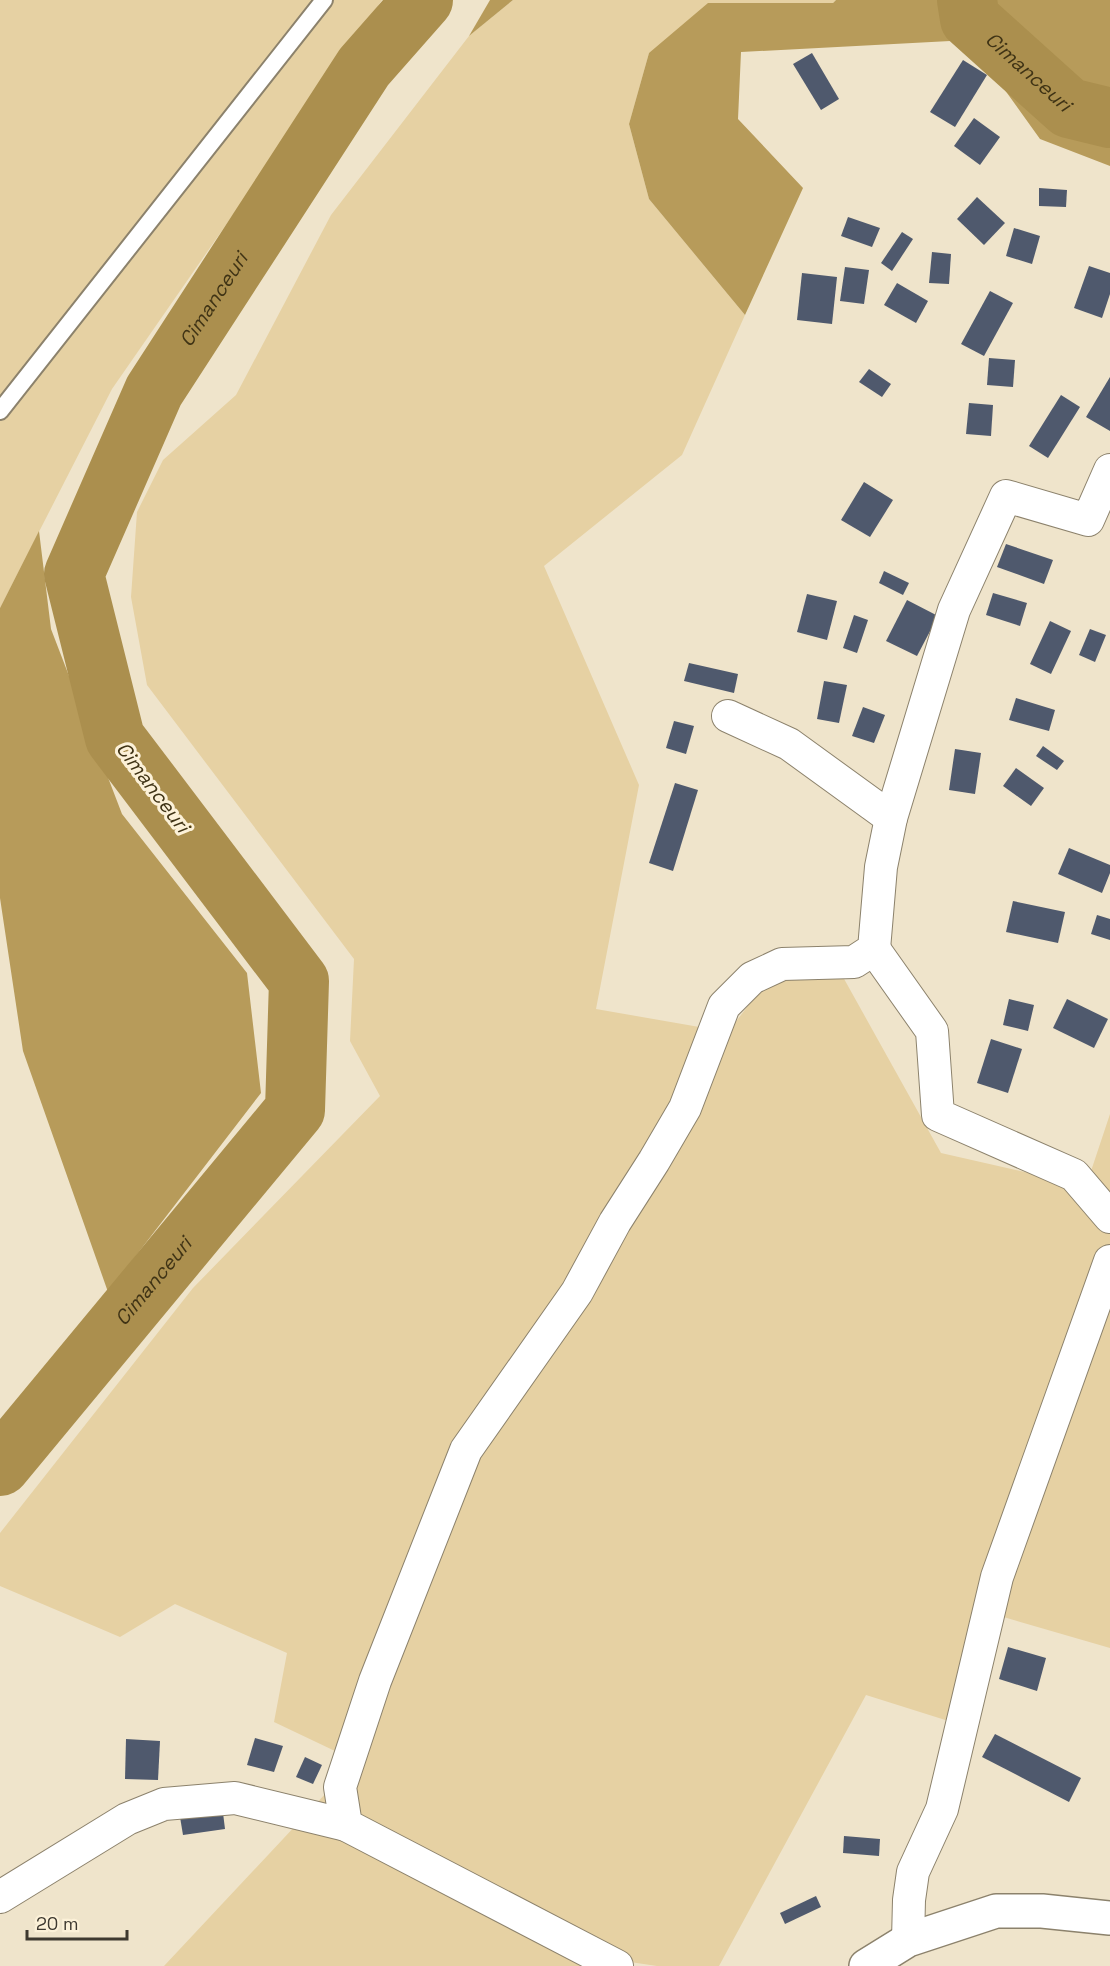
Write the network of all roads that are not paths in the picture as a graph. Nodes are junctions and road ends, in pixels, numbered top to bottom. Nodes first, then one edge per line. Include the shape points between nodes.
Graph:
1 (324, 0) edge
2 (0, 411) edge
3 (1110, 470) edge
4 (728, 716) dead end
5 (891, 818) junction
6 (874, 949) junction
7 (1110, 1217) edge
8 (1110, 1260) edge
9 (346, 1825) junction
10 (0, 1897) edge
11 (1110, 1918) edge
12 (908, 1940) junction
13 (617, 1966) edge
14 (866, 1966) edge

1 - 2 lane
3 - 5 street via 1089,520 1006,496 954,610
4 - 5 street via 789,744
5 - 6 street via 881,867
6 - 7 street via 932,1031 938,1114 1074,1175
6 - 9 street via 854,962 782,964 752,978 724,1006 685,1108 577,1292 466,1450 375,1681 340,1787
8 - 12 street via 997,1577 942,1809 913,1872
9 - 10 street via 235,1798 164,1804 127,1819
9 - 13 street
11 - 12 main road via 996,1911
12 - 14 main road

